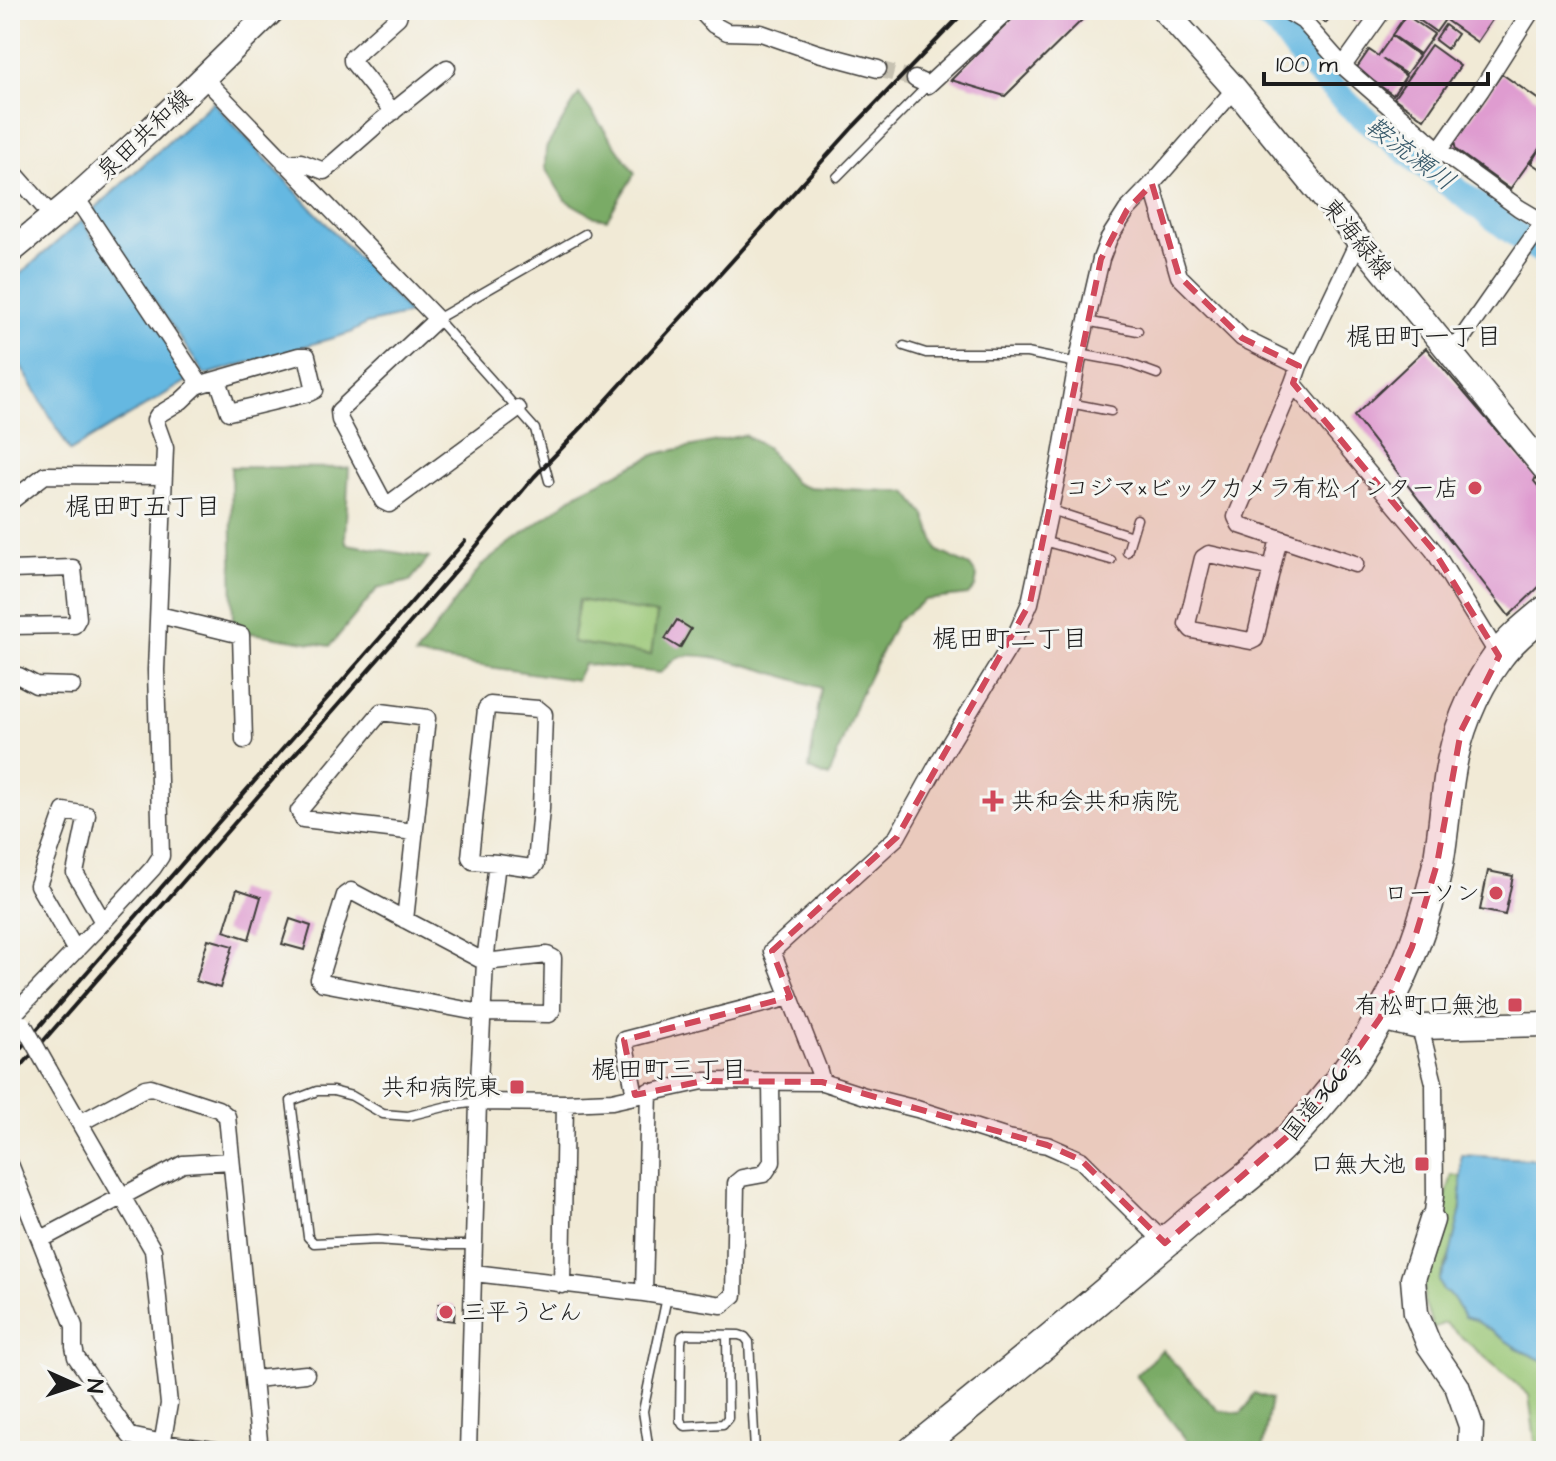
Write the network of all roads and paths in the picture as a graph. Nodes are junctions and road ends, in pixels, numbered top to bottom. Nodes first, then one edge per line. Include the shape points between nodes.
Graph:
1 (273, 10) edge
2 (400, 10) edge
3 (700, 10) edge
4 (1009, 10) edge
5 (1164, 10) edge
6 (1285, 10) edge
7 (1383, 10) edge
8 (1532, 10) edge
9 (1343, 66) junction
10 (447, 68) dead end
11 (878, 69) tunnel mouth
12 (204, 78) junction
13 (921, 82) joint
14 (1235, 89) junction
15 (393, 112) junction
16 (1439, 150) junction
17 (285, 163) junction
18 (10, 168) edge
19 (837, 177) dead end
20 (1152, 184) junction
21 (74, 199) junction
22 (52, 216) junction
23 (1539, 229) edge
24 (585, 234) dead end
25 (1359, 240) junction
26 (10, 252) edge
27 (437, 319) junction
28 (1086, 321) junction
29 (1138, 331) dead end
30 (904, 346) dead end
31 (1451, 354) junction
32 (1078, 358) junction
33 (1299, 366) junction
34 (1157, 374) dead end
35 (218, 380) junction
36 (1293, 383) junction
37 (198, 385) junction
38 (1070, 403) junction
39 (518, 409) junction
40 (1111, 411) dead end
41 (1546, 470) edge
42 (164, 476) junction
43 (549, 481) dead end
44 (10, 502) edge
45 (1050, 509) junction
46 (1137, 519) dead end
47 (1132, 536) junction
48 (1279, 538) junction
49 (1043, 541) junction
50 (1127, 552) dead end
51 (1111, 560) dead end
52 (1355, 564) dead end
53 (1272, 568) junction
54 (10, 570) edge
55 (1546, 611) edge
56 (159, 615) junction
57 (10, 626) edge
58 (1499, 656) junction
59 (10, 676) edge
60 (72, 686) dead end
61 (244, 740) dead end
62 (415, 832) junction
63 (497, 863) junction
64 (405, 920) junction
65 (103, 922) junction
66 (76, 951) junction
67 (485, 962) junction
68 (790, 997) junction
69 (17, 1011) edge
70 (482, 1013) junction
71 (1380, 1018) junction
72 (1546, 1024) edge
73 (1420, 1027) junction
74 (822, 1082) junction
75 (771, 1083) junction
76 (642, 1093) junction
77 (478, 1102) junction
78 (565, 1103) junction
79 (80, 1123) junction
80 (231, 1161) junction
81 (10, 1164) edge
82 (122, 1196) junction
83 (1432, 1220) joint
84 (40, 1240) junction
85 (1165, 1243) junction
86 (474, 1245) junction
87 (474, 1273) junction
88 (562, 1285) junction
89 (644, 1293) junction
90 (667, 1297) junction
91 (727, 1335) junction
92 (306, 1374) dead end
93 (254, 1379) junction
94 (162, 1447) edge
95 (221, 1451) edge
96 (260, 1451) edge
97 (468, 1451) edge
98 (649, 1451) edge
99 (755, 1451) edge
100 (913, 1451) edge
101 (1470, 1451) edge

1 - 12 main road, 泉田共和線
2 - 15 street via 352,58
3 - 11 street via 727,32 761,33
4 - 13 street
5 - 14 main road, 東海緑線
6 - 9 street via 1303,21
7 - 9 street
8 - 16 street
9 - 16 street
10 - 15 street
12 - 17 street
12 - 21 main road, 泉田共和線
13 - 19 lane
14 - 20 street
14 - 25 main road, 東海緑線
15 - 17 street via 324,171 301,162
16 - 23 street via 1519,208
17 - 27 street
18 - 22 street
20 - 28 street via 1109,238
20 - 33 street via 1179,276 1242,338
21 - 22 main road, 泉田共和線
21 - 37 street
22 - 26 main road, 泉田共和線
23 - 31 street
24 - 27 lane
25 - 31 main road, 東海緑線
25 - 33 street
27 - 39 lane
27 - 39 street via 339,411 383,501 389,504
28 - 29 lane
28 - 32 street
30 - 32 lane via 926,353
31 - 41 main road, 東海緑線
32 - 34 lane via 1124,362
32 - 38 street
33 - 36 street
35 - 35 street via 307,356 315,390 229,412
35 - 37 street
36 - 48 street via 1236,517 1240,525
36 - 58 street via 1434,551
37 - 42 street via 155,420 165,448
38 - 40 lane
38 - 45 street
39 - 43 lane via 535,429
42 - 44 street via 45,475
42 - 56 street
45 - 47 lane
45 - 49 street
46 - 47 lane
47 - 50 lane
48 - 52 street
48 - 53 street
49 - 51 lane
49 - 68 street via 1030,603 1014,639 897,837 772,951
53 - 53 street via 1255,639 1192,630 1187,624 1203,558 1209,554
54 - 57 street via 73,568 78,618 74,625
55 - 58 highway, 国道366号
56 - 61 street via 241,635
56 - 65 street via 161,856
58 - 71 highway, 国道366号 via 1476,692 1461,731 1437,864 1412,947
59 - 60 street via 36,685
62 - 62 street via 427,718 381,712 299,811 303,819
62 - 64 street
63 - 63 street via 470,857 486,709 538,709 544,714 536,864 532,868
63 - 67 street
64 - 67 street
64 - 70 street via 351,891 345,895 319,979
65 - 66 street
65 - 66 street via 75,873 87,815 64,811 38,885
66 - 69 street
67 - 70 street
67 - 70 street via 553,958 552,1010
68 - 74 street
68 - 76 street via 624,1040
69 - 79 street, bridge
70 - 77 street
71 - 73 main road
71 - 85 highway, 国道366号 via 1311,1116 1258,1168
72 - 73 main road
73 - 83 street via 1434,1083
74 - 75 street
74 - 85 street via 1047,1145 1081,1160
75 - 76 street via 703,1081
75 - 90 street via 772,1162 764,1174 736,1183 734,1295 722,1305
76 - 78 street via 612,1101
76 - 89 street
77 - 78 street
77 - 86 street
77 - 86 lane via 408,1116 383,1114 333,1091 291,1101 308,1237 314,1243
78 - 88 street
79 - 80 street via 151,1087 227,1116
79 - 82 street
80 - 82 street via 183,1164
80 - 93 street
81 - 84 street
82 - 84 street
82 - 94 street via 153,1250 169,1404
83 - 101 main road via 1413,1279 1416,1313 1429,1345 1457,1386 1471,1426
84 - 94 street via 74,1326 76,1357 130,1436
85 - 100 highway, 国道366号
86 - 87 street
87 - 88 street
87 - 97 street
88 - 89 street
89 - 90 street
90 - 98 lane via 643,1411
91 - 91 lane via 682,1336 683,1425 723,1424 728,1418
91 - 99 lane via 749,1342
92 - 93 street
93 - 96 street
94 - 95 street

